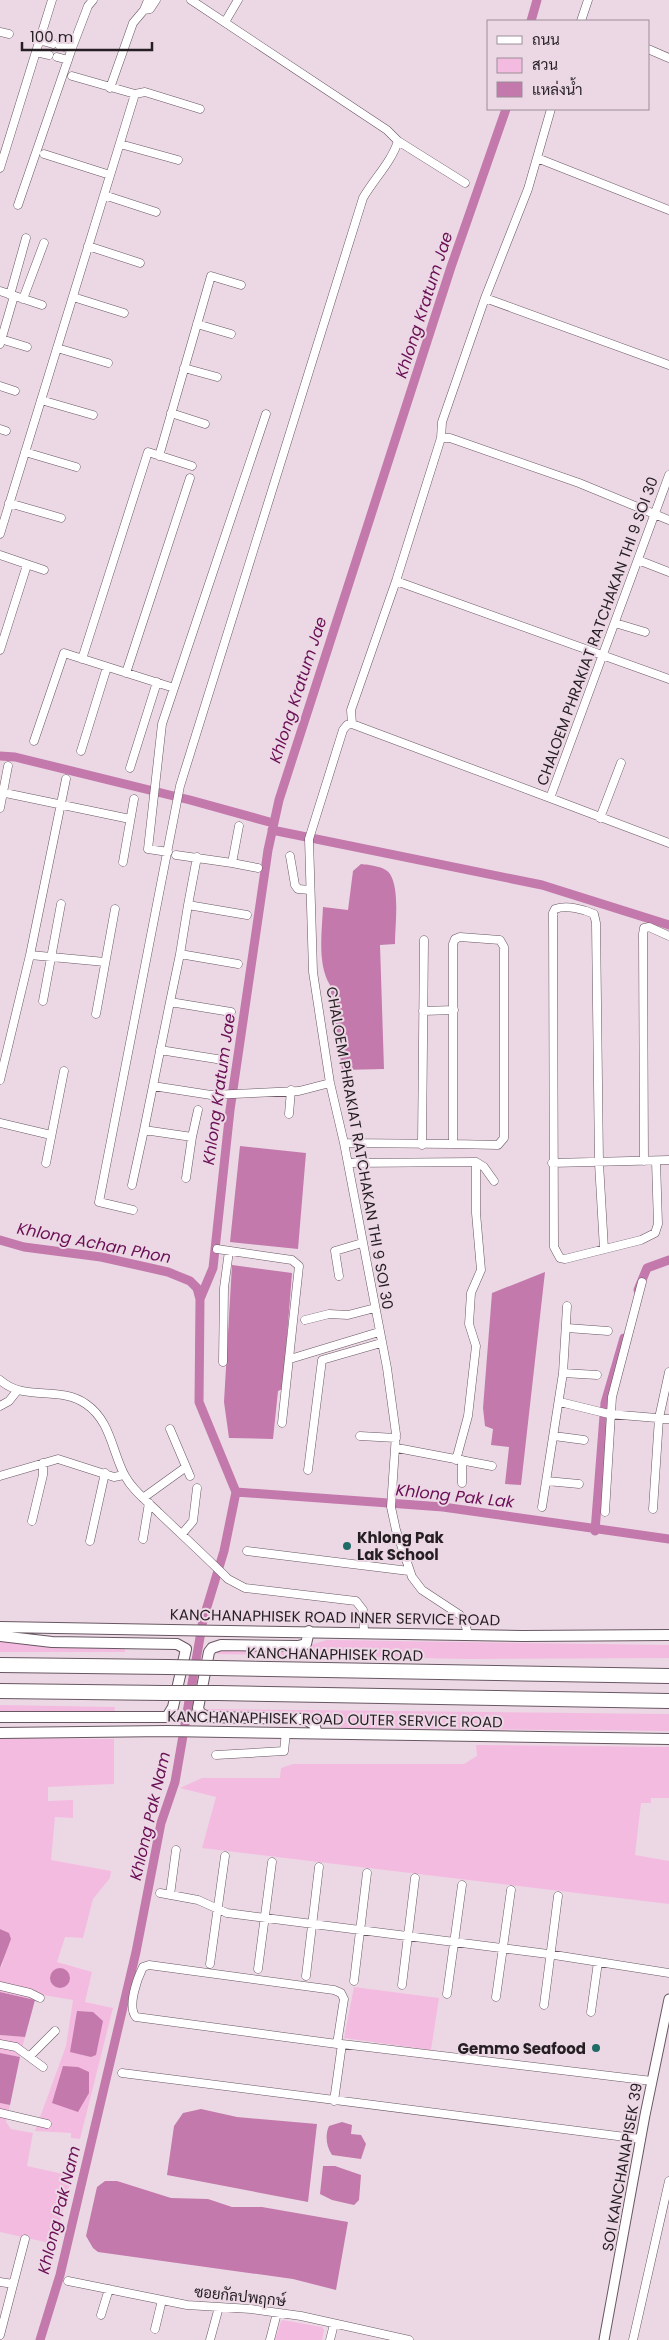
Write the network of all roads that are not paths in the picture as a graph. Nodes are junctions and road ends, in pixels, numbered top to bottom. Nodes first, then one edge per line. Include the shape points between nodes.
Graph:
1 (52, 0) edge
2 (93, 0) edge
3 (148, 0) edge
4 (156, 0) edge
5 (190, 0) edge
6 (238, 0) edge
7 (588, 0) edge
8 (144, 10) junction
9 (581, 20) edge
10 (225, 22) junction
11 (0, 32) edge
12 (8, 34) dead end
13 (40, 40) junction
14 (72, 49) junction
15 (649, 49) edge
16 (36, 52) junction
17 (48, 55) dead end
18 (57, 57) dead end
19 (669, 58) edge
20 (68, 60) junction
21 (72, 76) dead end
22 (110, 88) junction
23 (135, 94) junction
24 (200, 109) dead end
25 (551, 110) edge
26 (398, 141) junction
27 (120, 144) junction
28 (44, 154) dead end
29 (537, 158) junction
30 (178, 160) dead end
31 (0, 168) edge
32 (110, 175) junction
33 (465, 183) dead end
34 (104, 195) junction
35 (18, 205) dead end
36 (669, 210) edge
37 (156, 212) dead end
38 (26, 238) dead end
39 (44, 243) dead end
40 (88, 246) junction
41 (140, 263) dead end
42 (241, 285) dead end
43 (0, 291) edge
44 (12, 295) junction
45 (73, 297) junction
46 (485, 298) junction
47 (23, 299) junction
48 (42, 305) dead end
49 (124, 313) dead end
50 (197, 324) junction
51 (231, 334) dead end
52 (1, 342) edge
53 (27, 347) dead end
54 (57, 348) junction
55 (108, 363) dead end
56 (669, 365) edge
57 (184, 368) junction
58 (217, 377) dead end
59 (0, 386) edge
60 (15, 391) dead end
61 (41, 400) junction
62 (171, 413) junction
63 (93, 414) dead end
64 (266, 414) dead end
65 (205, 424) dead end
66 (441, 438) junction
67 (25, 452) junction
68 (159, 456) junction
69 (192, 466) dead end
70 (76, 467) dead end
71 (669, 475) edge
72 (190, 478) dead end
73 (9, 502) junction
74 (653, 515) junction
75 (61, 518) dead end
76 (669, 520) edge
77 (0, 534) edge
78 (0, 555) edge
79 (638, 560) junction
80 (27, 565) junction
81 (44, 570) dead end
82 (669, 572) edge
83 (396, 581) junction
84 (616, 622) junction
85 (645, 632) dead end
86 (0, 650) edge
87 (604, 655) junction
88 (82, 659) junction
89 (107, 667) junction
90 (126, 673) junction
91 (669, 679) edge
92 (157, 682) junction
93 (174, 688) junction
94 (352, 724) junction
95 (34, 742) dead end
96 (81, 751) dead end
97 (621, 764) dead end
98 (8, 766) dead end
99 (130, 768) dead end
100 (66, 778) dead end
101 (2, 792) edge
102 (550, 798) junction
103 (134, 799) dead end
104 (60, 805) junction
105 (0, 808) edge
106 (600, 818) junction
107 (130, 820) junction
108 (239, 826) dead end
109 (669, 843) edge
110 (168, 852) junction
111 (176, 855) dead end
112 (290, 856) dead end
113 (197, 857) junction
114 (122, 862) dead end
115 (232, 863) junction
116 (258, 868) dead end
117 (310, 890) junction
118 (62, 904) dead end
119 (188, 905) junction
120 (115, 909) dead end
121 (247, 914) dead end
122 (669, 936) edge
123 (424, 940) dead end
124 (180, 954) junction
125 (30, 955) junction
126 (52, 957) junction
127 (105, 962) junction
128 (238, 964) dead end
129 (43, 1001) dead end
130 (170, 1002) junction
131 (454, 1010) junction
132 (423, 1011) junction
133 (231, 1012) dead end
134 (96, 1014) dead end
135 (160, 1050) junction
136 (223, 1060) dead end
137 (64, 1071) dead end
138 (0, 1080) edge
139 (330, 1082) junction
140 (153, 1086) junction
141 (291, 1090) junction
142 (198, 1110) dead end
143 (290, 1114) dead end
144 (0, 1123) edge
145 (144, 1130) junction
146 (51, 1135) junction
147 (192, 1137) junction
148 (344, 1143) junction
149 (453, 1144) junction
150 (422, 1146) junction
151 (669, 1160) edge
152 (644, 1161) junction
153 (656, 1161) junction
154 (476, 1162) junction
155 (46, 1163) dead end
156 (348, 1163) junction
157 (552, 1163) junction
158 (600, 1163) junction
159 (186, 1178) dead end
160 (494, 1180) dead end
161 (132, 1185) dead end
162 (133, 1210) dead end
163 (362, 1243) junction
164 (217, 1249) dead end
165 (604, 1249) junction
166 (229, 1251) junction
167 (339, 1276) dead end
168 (642, 1282) dead end
169 (567, 1306) dead end
170 (375, 1308) junction
171 (305, 1320) dead end
172 (566, 1328) junction
173 (379, 1332) junction
174 (608, 1332) dead end
175 (381, 1343) junction
176 (290, 1359) junction
177 (223, 1362) dead end
178 (669, 1372) edge
179 (563, 1373) junction
180 (597, 1375) dead end
181 (0, 1380) edge
182 (17, 1391) junction
183 (560, 1402) junction
184 (0, 1406) edge
185 (608, 1413) junction
186 (659, 1418) junction
187 (669, 1419) edge
188 (282, 1422) dead end
189 (170, 1429) dead end
190 (360, 1436) dead end
191 (554, 1436) junction
192 (396, 1438) junction
193 (584, 1440) dead end
194 (397, 1448) junction
195 (459, 1460) junction
196 (44, 1463) junction
197 (492, 1466) dead end
198 (186, 1467) junction
199 (308, 1470) dead end
200 (105, 1473) junction
201 (124, 1475) junction
202 (0, 1476) edge
203 (190, 1476) dead end
204 (547, 1481) junction
205 (462, 1483) dead end
206 (579, 1484) dead end
207 (197, 1488) dead end
208 (146, 1500) junction
209 (542, 1507) dead end
210 (653, 1509) dead end
211 (605, 1512) dead end
212 (32, 1521) dead end
213 (182, 1534) junction
214 (143, 1539) dead end
215 (90, 1541) dead end
216 (247, 1551) dead end
217 (409, 1571) junction
218 (0, 1627) edge
219 (309, 1631) junction
220 (364, 1631) junction
221 (468, 1634) junction
222 (669, 1635) edge
223 (0, 1636) edge
224 (0, 1665) edge
225 (669, 1676) edge
226 (0, 1692) edge
227 (669, 1701) edge
228 (0, 1716) edge
229 (286, 1732) junction
230 (0, 1733) edge
231 (316, 1733) junction
232 (669, 1739) edge
233 (216, 1755) dead end
234 (176, 1850) dead end
235 (225, 1856) dead end
236 (272, 1862) dead end
237 (319, 1867) dead end
238 (367, 1873) dead end
239 (415, 1878) dead end
240 (462, 1885) dead end
241 (511, 1890) dead end
242 (160, 1893) dead end
243 (170, 1894) junction
244 (558, 1896) dead end
245 (218, 1909) junction
246 (265, 1918) junction
247 (312, 1924) junction
248 (360, 1930) junction
249 (408, 1936) junction
250 (454, 1942) junction
251 (503, 1948) junction
252 (551, 1954) junction
253 (598, 1962) junction
254 (210, 1964) dead end
255 (258, 1969) dead end
256 (669, 1973) edge
257 (306, 1976) dead end
258 (354, 1981) dead end
259 (402, 1985) dead end
260 (0, 1986) edge
261 (447, 1994) dead end
262 (40, 1998) dead end
263 (496, 1998) dead end
264 (669, 1999) edge
265 (544, 2005) dead end
266 (591, 2012) dead end
267 (55, 2030) dead end
268 (0, 2044) edge
269 (340, 2044) junction
270 (30, 2056) junction
271 (43, 2067) dead end
272 (122, 2073) dead end
273 (652, 2081) junction
274 (334, 2101) junction
275 (0, 2113) edge
276 (47, 2124) dead end
277 (641, 2138) junction
278 (669, 2180) edge
279 (25, 2239) dead end
280 (0, 2282) edge
281 (68, 2282) dead end
282 (13, 2284) junction
283 (109, 2289) junction
284 (162, 2300) junction
285 (220, 2307) junction
286 (277, 2313) junction
287 (101, 2315) dead end
288 (334, 2324) junction
289 (155, 2328) dead end
290 (0, 2334) edge
291 (386, 2338) edge
292 (210, 2340) edge
293 (270, 2340) edge
294 (330, 2340) edge
295 (409, 2340) edge
296 (604, 2340) edge
297 (633, 2340) edge

1 - 13 street
2 - 14 street
3 - 8 street
4 - 8 street via 150,9
5 - 10 street
6 - 10 street
7 - 9 street
8 - 22 street via 133,23
10 - 26 street via 387,130
11 - 12 street
13 - 14 street
13 - 16 street
14 - 20 street
15 - 19 street
16 - 17 street
16 - 31 street
18 - 20 street
20 - 35 street
21 - 22 street
22 - 23 street
23 - 24 street via 145,92
23 - 27 street
25 - 29 street
26 - 33 street
26 - 110 street via 364,198 180,786
27 - 30 street
27 - 32 street
28 - 32 street
29 - 36 street
29 - 46 street via 523,203
32 - 34 street
34 - 37 street
34 - 40 street
38 - 44 street
39 - 47 street
40 - 41 street
40 - 45 street
42 - 50 street via 211,276
43 - 44 street
44 - 47 street
44 - 52 street
45 - 49 street
45 - 54 street
46 - 56 street
46 - 66 street via 442,422
47 - 48 street
50 - 51 street
50 - 57 street
52 - 53 street
54 - 55 street
54 - 61 street
57 - 58 street
57 - 62 street
59 - 60 street
61 - 63 street
61 - 67 street
62 - 65 street
62 - 68 street
64 - 93 street
66 - 74 street via 508,457
66 - 83 street
67 - 70 street
67 - 73 street
68 - 69 street
68 - 88 street via 148,452
71 - 74 street, CHALOEM PHRAKIAT RATCHAKAN THI 9 SOI 30
72 - 90 street
73 - 75 street
73 - 77 street
74 - 76 street
74 - 79 street, CHALOEM PHRAKIAT RATCHAKAN THI 9 SOI 30
78 - 80 street
79 - 82 street
79 - 84 street, CHALOEM PHRAKIAT RATCHAKAN THI 9 SOI 30
80 - 81 street
80 - 86 street
83 - 87 street
83 - 94 street via 352,705
84 - 85 street
84 - 87 street, CHALOEM PHRAKIAT RATCHAKAN THI 9 SOI 30
87 - 91 street
87 - 102 street, CHALOEM PHRAKIAT RATCHAKAN THI 9 SOI 30
88 - 89 street
88 - 95 street via 64,653
89 - 90 street
89 - 96 street
90 - 92 street
92 - 93 street
92 - 99 street
93 - 110 street via 162,724 148,849
94 - 102 street, CHALOEM PHRAKIAT RATCHAKAN THI 9 SOI 30
94 - 117 street, CHALOEM PHRAKIAT RATCHAKAN THI 9 SOI 30 via 343,730 312,831
97 - 106 street
98 - 101 street
100 - 104 street
101 - 104 street
101 - 105 street
102 - 106 street
103 - 107 street
104 - 107 street
104 - 125 street
106 - 109 street
107 - 114 street
108 - 115 street
110 - 162 street via 99,1202
111 - 113 street
112 - 117 street via 295,884 298,889
113 - 115 street
113 - 119 street
115 - 116 street
117 - 139 street, CHALOEM PHRAKIAT RATCHAKAN THI 9 SOI 30 via 312,964
118 - 126 street
119 - 121 street
119 - 124 street
120 - 127 street
122 - 152 street via 650,927 644,928
123 - 132 street
124 - 128 street
124 - 130 street
125 - 126 street
125 - 138 street
126 - 127 street
126 - 129 street
127 - 134 street
130 - 133 street
130 - 135 street
131 - 132 street
131 - 149 street
131 - 149 street via 455,939 500,940 504,947 504,1138 498,1145
132 - 150 street
135 - 136 street
135 - 140 street
137 - 146 street
139 - 141 street via 299,1091
139 - 148 street, CHALOEM PHRAKIAT RATCHAKAN THI 9 SOI 30
140 - 141 street via 213,1095
140 - 145 street
141 - 143 street
142 - 147 street
144 - 146 street
145 - 147 street
145 - 161 street
146 - 155 street
147 - 159 street
148 - 150 street
148 - 156 street, CHALOEM PHRAKIAT RATCHAKAN THI 9 SOI 30
149 - 150 street
151 - 153 street
152 - 153 street
152 - 158 street
153 - 165 street via 658,1224 655,1233
154 - 156 street
154 - 160 street
154 - 195 street via 481,1270 471,1293 470,1324 476,1346
156 - 163 street, CHALOEM PHRAKIAT RATCHAKAN THI 9 SOI 30
157 - 158 street
157 - 158 street via 553,913 562,906 594,914 596,923
157 - 165 street via 556,1253 565,1259
158 - 165 street
163 - 167 street via 335,1251
163 - 170 street, CHALOEM PHRAKIAT RATCHAKAN THI 9 SOI 30
164 - 166 street
166 - 176 street via 292,1260 299,1266
166 - 177 street via 224,1288
168 - 185 street
169 - 172 street
170 - 171 street
170 - 173 street, CHALOEM PHRAKIAT RATCHAKAN THI 9 SOI 30
172 - 174 street
172 - 179 street
173 - 175 street, CHALOEM PHRAKIAT RATCHAKAN THI 9 SOI 30
173 - 176 street
175 - 192 street, CHALOEM PHRAKIAT RATCHAKAN THI 9 SOI 30
175 - 199 street via 322,1360
176 - 188 street
178 - 186 street
179 - 180 street
179 - 183 street
181 - 182 street
182 - 184 street
182 - 201 street via 55,1393 87,1404 108,1431
183 - 185 street
183 - 191 street
185 - 186 street
185 - 211 street
186 - 187 street
186 - 210 street
189 - 198 street
190 - 192 street
191 - 193 street
191 - 204 street
192 - 194 street, CHALOEM PHRAKIAT RATCHAKAN THI 9 SOI 30
194 - 195 street
194 - 217 street, CHALOEM PHRAKIAT RATCHAKAN THI 9 SOI 30 via 391,1508
195 - 197 street
195 - 205 street
196 - 200 street via 58,1459
196 - 202 street
196 - 212 street
198 - 203 street
198 - 208 street
200 - 201 street via 114,1477
200 - 215 street
201 - 208 street
204 - 206 street
204 - 209 street
207 - 213 street via 193,1521
208 - 213 street
208 - 214 street
213 - 220 street via 228,1579 245,1588 356,1601 363,1610
216 - 217 street
217 - 221 street, CHALOEM PHRAKIAT RATCHAKAN THI 9 SOI 30 via 422,1590 464,1620
218 - 219 main road, KANCHANAPHISEK ROAD INNER SERVICE ROAD
219 - 220 main road, KANCHANAPHISEK ROAD INNER SERVICE ROAD
219 - 231 main road via 306,1644 298,1646 222,1645 212,1648 208,1652 198,1708 200,1714 207,1717 304,1719 314,1724
220 - 221 main road, KANCHANAPHISEK ROAD INNER SERVICE ROAD
221 - 222 main road, KANCHANAPHISEK ROAD INNER SERVICE ROAD
223 - 228 main road via 52,1642 177,1644 186,1649 186,1656 167,1717
224 - 225 highway, KANCHANAPHISEK ROAD, bridge
226 - 227 highway, bridge
229 - 230 main road, KANCHANAPHISEK ROAD OUTER SERVICE ROAD
229 - 231 main road, KANCHANAPHISEK ROAD OUTER SERVICE ROAD
229 - 233 street via 284,1751
231 - 232 main road, KANCHANAPHISEK ROAD OUTER SERVICE ROAD
234 - 243 street
235 - 245 street
236 - 246 street
237 - 247 street
238 - 248 street
239 - 249 street
240 - 250 street
241 - 251 street
242 - 243 street
243 - 245 street via 198,1900
244 - 252 street
245 - 246 street
245 - 254 street
246 - 247 street
246 - 255 street
247 - 248 street
247 - 257 street
248 - 249 street
248 - 258 street
249 - 250 street
249 - 259 street
250 - 251 street
250 - 261 street
251 - 252 street
251 - 263 street
252 - 253 street
252 - 265 street
253 - 256 street
253 - 266 street
260 - 262 street
264 - 273 street, SOI KANCHANAPISEK 39
267 - 270 street
268 - 270 street via 16,2047
269 - 269 street via 344,1999 341,1992 149,1965 143,1967 139,1974 132,2008 136,2018
269 - 273 street
269 - 274 street
270 - 271 street
272 - 274 street
273 - 277 street, SOI KANCHANAPISEK 39
274 - 277 street
275 - 276 street
277 - 296 street, SOI KANCHANAPISEK 39
278 - 297 street
279 - 282 street
280 - 282 street
281 - 283 street, ซอยกัลปพฤกษ์
282 - 290 street
283 - 284 street, ซอยกัลปพฤกษ์
283 - 287 street
284 - 285 street, ซอยกัลปพฤกษ์
284 - 289 street
285 - 286 street, ซอยกัลปพฤกษ์
285 - 292 street
286 - 288 street, ซอยกัลปพฤกษ์
286 - 293 street
288 - 291 street, ซอยกัลปพฤกษ์
288 - 294 street
291 - 295 street, ซอยกัลปพฤกษ์

